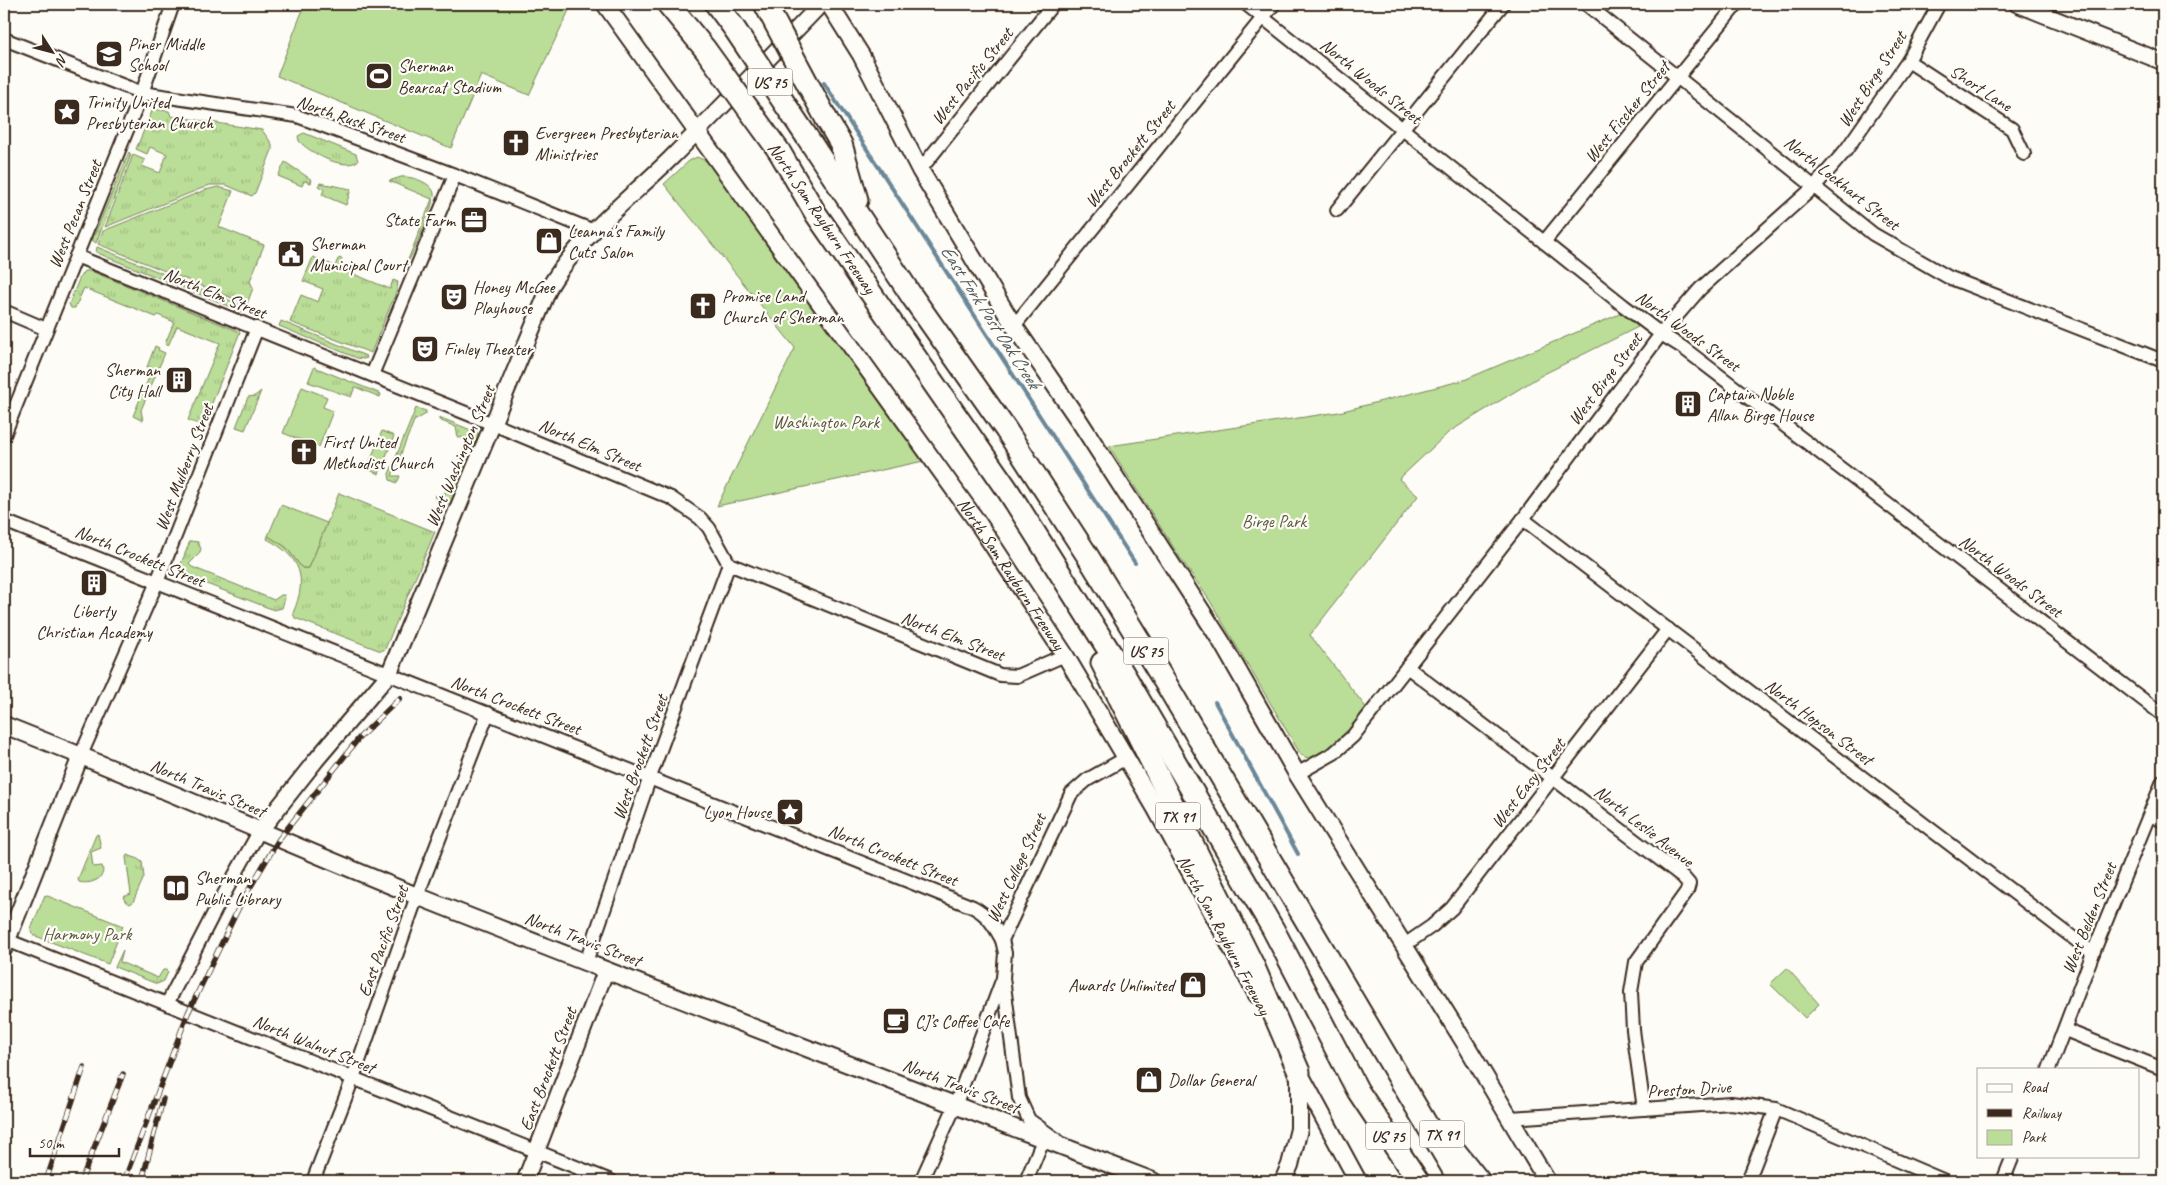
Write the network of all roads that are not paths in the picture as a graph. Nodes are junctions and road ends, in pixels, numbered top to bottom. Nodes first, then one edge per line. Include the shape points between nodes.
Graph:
1 (173, 4) edge
2 (605, 4) edge
3 (668, 4) edge
4 (716, 4) edge
5 (765, 4) edge
6 (821, 4) edge
7 (829, 4) edge
8 (1053, 4) edge
9 (1246, 4) edge
10 (1274, 4) edge
11 (1503, 4) edge
12 (1586, 4) edge
13 (1737, 4) edge
14 (1940, 4) edge
15 (2018, 4) edge
16 (1263, 17) junction
17 (4, 39) edge
18 (1908, 61) junction
19 (2163, 62) edge
20 (1678, 77) junction
21 (142, 93) junction
22 (1402, 129) junction
23 (697, 132) junction
24 (2024, 154) dead end
25 (920, 170) junction
26 (455, 175) junction
27 (1814, 187) junction
28 (1337, 210) dead end
29 (863, 219) junction
30 (594, 232) junction
31 (1544, 242) junction
32 (76, 256) junction
33 (4, 311) edge
34 (1014, 326) junction
35 (257, 328) junction
36 (46, 329) junction
37 (1661, 334) junction
38 (2163, 362) edge
39 (372, 376) junction
40 (493, 424) junction
41 (4, 435) edge
42 (1523, 519) junction
43 (4, 521) edge
44 (1053, 562) junction
45 (729, 564) junction
46 (157, 582) junction
47 (1668, 629) junction
48 (1065, 655) junction
49 (1407, 667) junction
50 (389, 674) junction
51 (488, 713) junction
52 (2163, 715) edge
53 (4, 725) edge
54 (81, 755) junction
55 (1126, 758) junction
56 (1297, 774) junction
57 (650, 777) junction
58 (1554, 778) junction
59 (2163, 781) edge
60 (2150, 815) junction
61 (2163, 821) edge
62 (259, 832) junction
63 (417, 896) junction
64 (1002, 940) junction
65 (5, 943) edge
66 (1403, 946) junction
67 (2093, 952) junction
68 (586, 962) junction
69 (606, 970) junction
70 (1003, 978) junction
71 (167, 1004) junction
72 (2065, 1030) junction
73 (2049, 1068) edge
74 (2163, 1069) edge
75 (1299, 1072) junction
76 (353, 1078) junction
77 (1405, 1086) junction
78 (955, 1106) junction
79 (1644, 1109) junction
80 (1776, 1109) junction
81 (1510, 1118) junction
82 (1044, 1140) junction
83 (1074, 1151) junction
84 (536, 1152) junction
85 (2012, 1158) edge
86 (313, 1181) edge
87 (525, 1181) edge
88 (611, 1181) edge
89 (921, 1181) edge
90 (1026, 1181) edge
91 (1153, 1181) edge
92 (1283, 1181) edge
93 (1358, 1181) edge
94 (1418, 1181) edge
95 (1460, 1181) edge
96 (1478, 1181) edge
97 (1547, 1181) edge
98 (1748, 1181) edge
99 (1945, 1181) edge
100 (2003, 1181) edge

1 - 21 street, West Pecan Street
2 - 23 main road, North Sam Rayburn Freeway
3 - 44 highway, North Sam Rayburn Freeway / US 75, bridge via 779,151 816,214 977,444
4 - 29 highway, North Sam Rayburn Freeway / US 75, bridge
5 - 29 highway, bridge via 841,144
6 - 23 street, West Washington Street
7 - 25 main road via 861,55
8 - 25 street, West Pacific Street
9 - 16 street, North Woods Street
10 - 16 street, West Brockett Street
11 - 22 street
12 - 20 street, North Lockhart Street
13 - 20 street, West Fischer Street
14 - 18 street, West Birge Street
15 - 19 street
16 - 22 street, North Woods Street
16 - 34 street, West Brockett Street
17 - 21 street, North Rusk Street
18 - 24 street, Short Lane via 2012,129
18 - 27 street, West Birge Street via 1846,150
20 - 27 street, North Lockhart Street
20 - 31 street, West Fischer Street
21 - 26 street, North Rusk Street via 297,116
21 - 32 street, West Pecan Street
22 - 28 street
22 - 31 street, North Woods Street
23 - 30 street, West Washington Street
23 - 48 main road, North Sam Rayburn Freeway via 976,520
25 - 34 main road
26 - 30 street, North Rusk Street
26 - 39 street
27 - 37 street, West Birge Street via 1700,289
27 - 38 street, North Lockhart Street via 1873,234 1948,277
29 - 77 highway, North Sam Rayburn Freeway / US 75 via 1087,555
30 - 40 street, West Washington Street via 562,266 550,286
31 - 37 street, North Woods Street
32 - 35 street, North Elm Street
32 - 36 street, West Pecan Street
33 - 36 street
34 - 56 main road via 1221,641
35 - 39 street, North Elm Street
35 - 46 street, West Mulberry Street
36 - 41 street, West Pecan Street
37 - 42 street, West Birge Street
37 - 52 street, North Woods Street via 1682,346
39 - 40 street, North Elm Street
40 - 45 street, North Elm Street via 671,498 705,523
40 - 50 street, West Washington Street
42 - 47 street, North Hopson Street
42 - 49 street, West Birge Street
43 - 46 street, North Crockett Street
44 - 75 highway, TX 91 via 1253,965
44 - 94 highway, North Sam Rayburn Freeway / US 75 via 1125,676 1273,929 1358,1091
45 - 48 street, North Elm Street via 1000,675 1017,676
45 - 57 street, West Brockett Street
46 - 50 street, North Crockett Street
46 - 54 street, West Mulberry Street
47 - 58 street, West Easy Street
47 - 67 street, North Hopson Street
48 - 55 main road, North Sam Rayburn Freeway
49 - 56 street, West Birge Street via 1353,736 1334,753
49 - 58 street, North Leslie Avenue
50 - 51 street, North Crockett Street
50 - 62 street, West Washington Street
51 - 57 street, North Crockett Street
51 - 63 street, East Pacific Street
53 - 54 main road, North Travis Street
54 - 62 main road, North Travis Street
54 - 65 street
55 - 64 street, West College Street via 1087,780 1071,794
55 - 75 main road, North Sam Rayburn Freeway
56 - 66 main road
57 - 64 street, North Crockett Street via 973,906 986,914
57 - 68 street, West Brockett Street
58 - 66 street, West Easy Street via 1452,908
58 - 79 street, North Leslie Avenue via 1689,884 1636,962 1631,992 1632,1021
59 - 60 street, West Belden Street
60 - 61 street
60 - 67 street, West Belden Street
62 - 63 main road, North Travis Street
62 - 71 street
63 - 68 main road, North Travis Street
63 - 76 street, East Pacific Street
64 - 70 street, West College Street via 1005,953
65 - 71 street, North Walnut Street
66 - 81 main road
67 - 72 street, West Belden Street
68 - 69 main road, North Travis Street
69 - 78 main road, North Travis Street
69 - 84 street, East Brockett Street
70 - 78 street, West College Street
70 - 83 street via 1019,1098 1029,1120
71 - 76 street, North Walnut Street
72 - 73 street, West Belden Street
72 - 74 street
75 - 92 main road via 1299,1129
75 - 93 main road, North Sam Rayburn Freeway
76 - 84 street, North Walnut Street
76 - 86 street, East Pacific Street
77 - 95 highway, North Sam Rayburn Freeway / US 75
77 - 96 highway, TX 91
78 - 82 main road, North Travis Street
78 - 89 street, West College Street
79 - 80 street, Preston Drive via 1731,1102
79 - 81 street, Preston Drive
80 - 98 street
80 - 99 street, Preston Drive
81 - 97 main road
82 - 83 main road, North Travis Street
82 - 90 street
83 - 91 main road, North Travis Street
84 - 87 street, East Brockett Street
84 - 88 street, North Walnut Street
85 - 100 street

